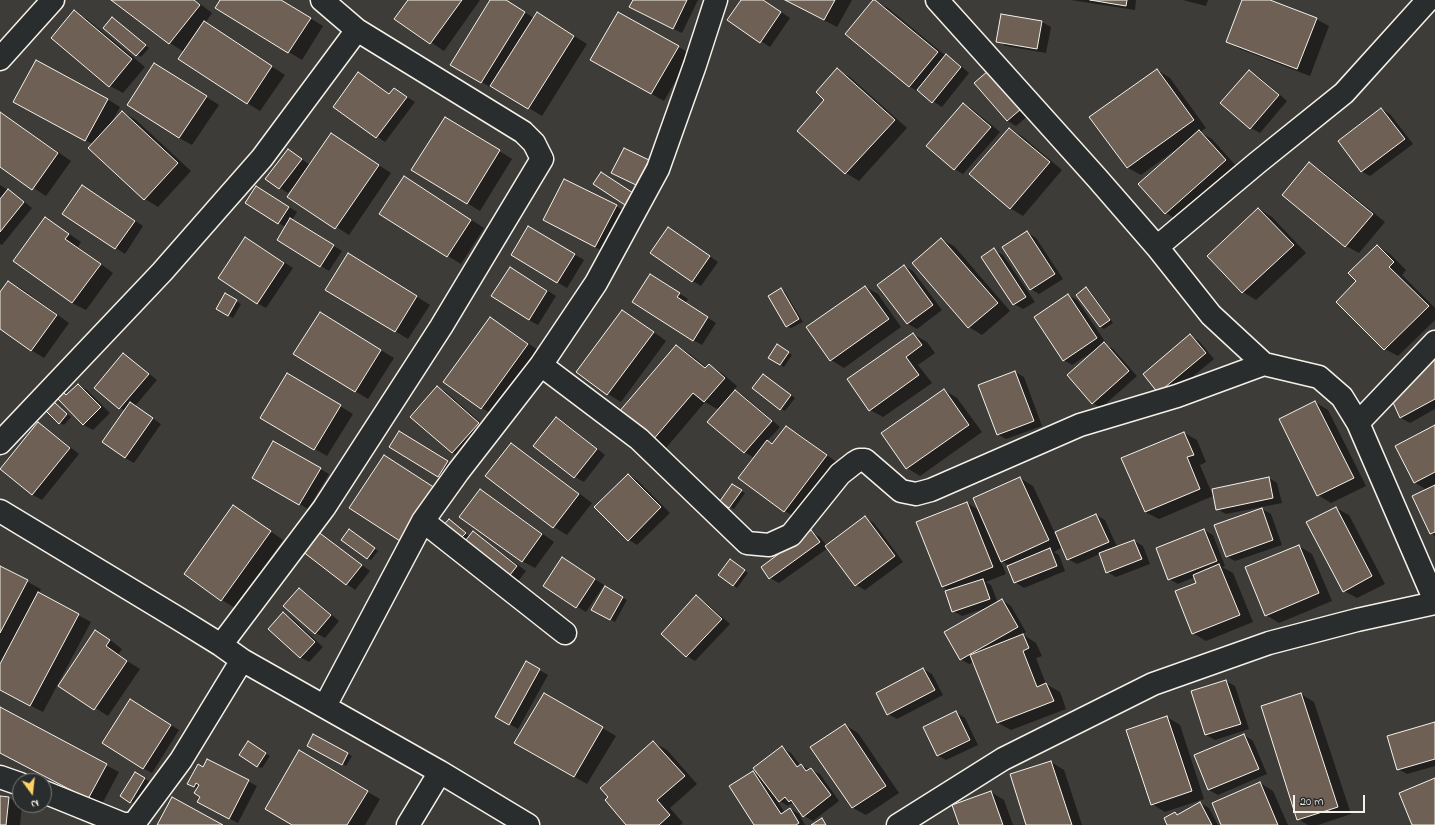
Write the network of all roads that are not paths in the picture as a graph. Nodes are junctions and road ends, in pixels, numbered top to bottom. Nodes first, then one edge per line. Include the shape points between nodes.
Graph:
1 (52, 0) edge
2 (322, 0) edge
3 (716, 0) edge
4 (937, 0) edge
5 (1428, 0) edge
6 (357, 30) junction
7 (0, 59) edge
8 (1158, 247) junction
9 (1435, 342) edge
10 (1264, 364) junction
11 (541, 365) junction
12 (1358, 422) junction
13 (0, 443) edge
14 (0, 511) edge
15 (423, 521) junction
16 (1430, 573) edge
17 (1435, 602) edge
18 (565, 633) dead end
19 (222, 645) junction
20 (242, 660) junction
21 (325, 706) junction
22 (440, 772) junction
23 (0, 777) edge
24 (12, 781) edge
25 (52, 795) edge
26 (133, 825) edge
27 (408, 825) edge
28 (528, 825) edge
29 (898, 825) edge

1 - 7 street
2 - 6 street
3 - 11 street via 696,65 658,170 596,284
4 - 8 street
5 - 8 street via 1344,93
6 - 13 street via 262,158 162,272
6 - 19 street via 524,132 534,143 542,159 441,327 324,508
8 - 10 street via 1211,315
9 - 12 street
10 - 11 street via 1177,396 1080,425 931,490 916,494 902,491 865,460 859,460 840,474 791,535 769,545 747,543 639,439
10 - 12 street via 1319,376 1342,397
11 - 15 street
12 - 16 street
14 - 19 street
15 - 18 street
15 - 21 street
16 - 17 street
17 - 29 street via 1269,643 1153,684 1003,758
19 - 20 street
20 - 21 street
20 - 26 street via 181,760
21 - 22 street
22 - 27 street
22 - 28 street
23 - 24 street
25 - 26 street via 123,824

